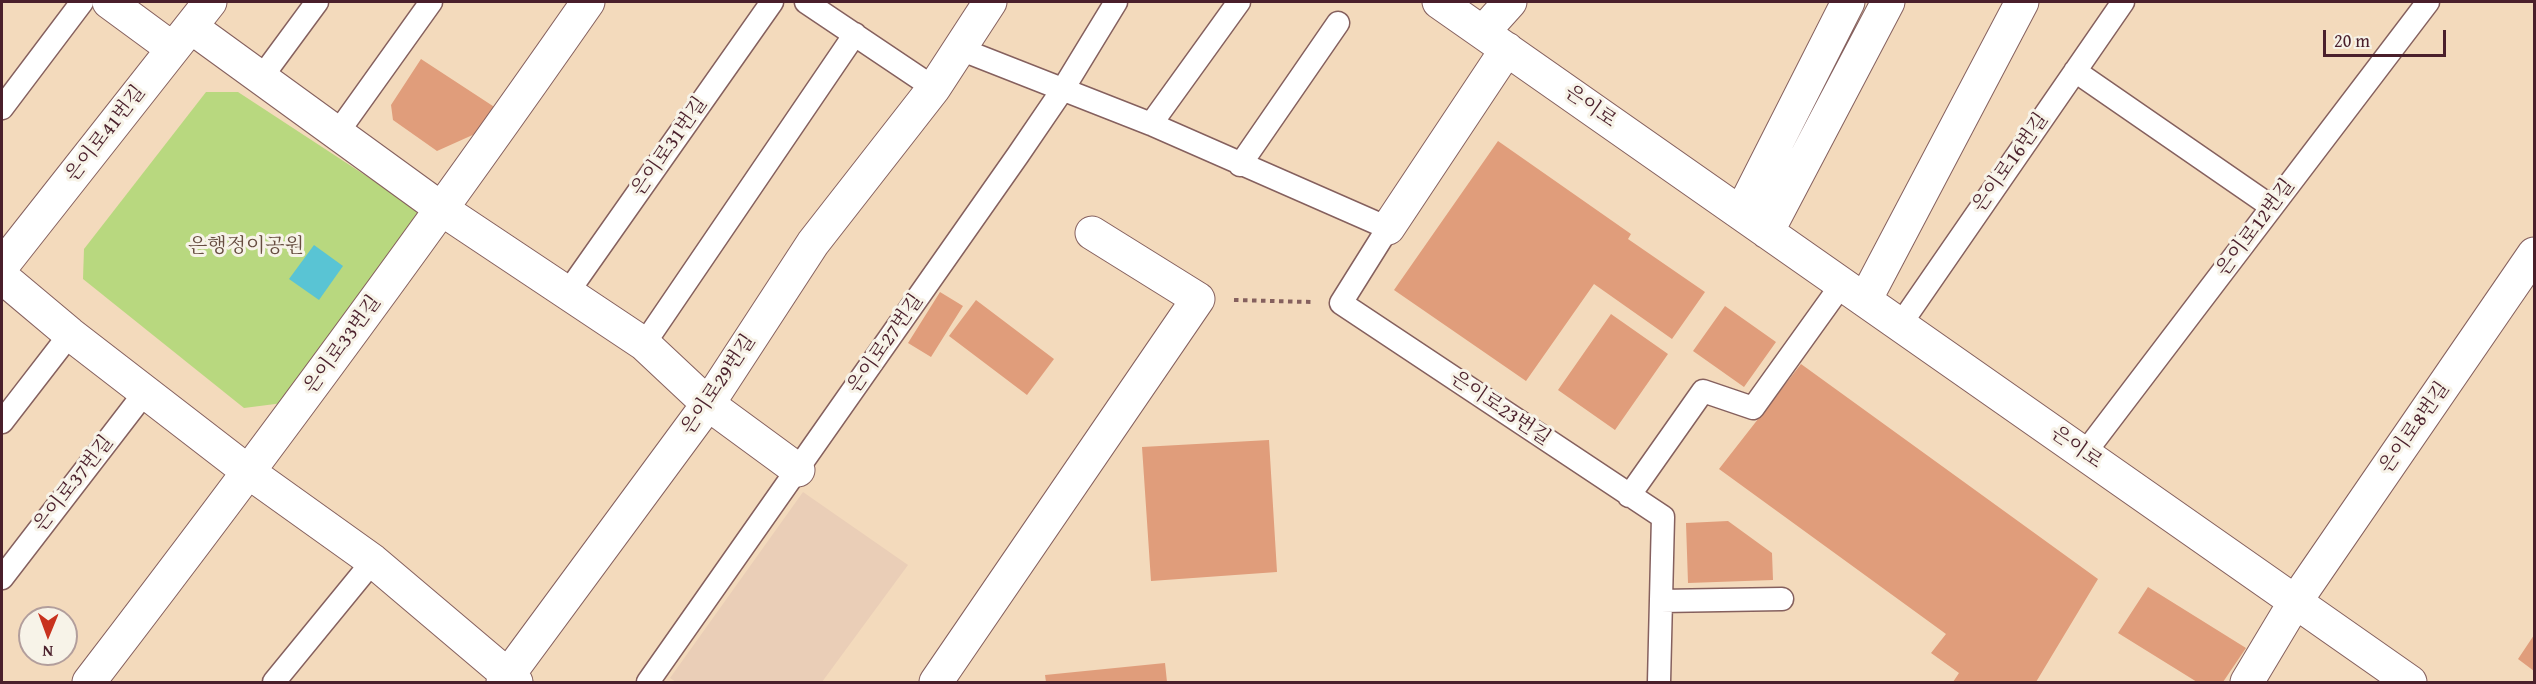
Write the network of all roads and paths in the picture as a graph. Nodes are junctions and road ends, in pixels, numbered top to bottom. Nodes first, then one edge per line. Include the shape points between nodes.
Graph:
1 (82, 2) edge
2 (109, 2) edge
3 (317, 2) edge
4 (431, 2) edge
5 (588, 2) edge
6 (772, 2) edge
7 (806, 2) edge
8 (990, 2) edge
9 (1116, 2) edge
10 (1239, 2) edge
11 (1439, 2) edge
12 (1510, 2) edge
13 (1848, 2) edge
14 (1888, 2) edge
15 (2022, 2) edge
16 (2123, 2) edge
17 (2428, 2) edge
18 (1338, 23) dead end
19 (191, 26) edge
20 (855, 34) junction
21 (1495, 41) junction
22 (960, 49) junction
23 (2075, 71) junction
24 (261, 78) junction
25 (934, 88) junction
26 (1063, 89) junction
27 (2, 108) edge
28 (1151, 124) junction
29 (338, 132) junction
30 (1240, 165) junction
31 (2272, 207) junction
32 (443, 210) junction
33 (1741, 213) junction
34 (1388, 228) junction
35 (1767, 232) junction
36 (1092, 233) dead end
37 (2535, 254) edge
38 (2, 266) edge
39 (2, 278) edge
40 (568, 292) junction
41 (1853, 292) junction
42 (1198, 299) junction
43 (1341, 303) junction
44 (1900, 325) junction
45 (69, 334) junction
46 (644, 344) junction
47 (146, 391) junction
48 (708, 404) junction
49 (2, 422) edge
50 (2084, 454) junction
51 (798, 470) junction
52 (250, 473) junction
53 (1629, 496) junction
54 (373, 561) junction
55 (2, 578) edge
56 (1782, 599) dead end
57 (1661, 601) junction
58 (2295, 602) junction
59 (509, 680) edge
60 (89, 682) edge
61 (274, 682) edge
62 (648, 682) edge
63 (936, 682) edge
64 (1659, 682) edge
65 (2247, 682) edge
66 (2410, 682) edge

1 - 27 lane
2 - 19 street
3 - 24 lane
4 - 29 lane
5 - 32 street, 은이로33번길
6 - 40 lane, 은이로31번길
7 - 20 lane
8 - 22 street, 은이로29번길
9 - 26 lane, 은이로27번길
10 - 28 lane
11 - 21 street, 은이로
12 - 21 street
13 - 33 street
14 - 35 street
15 - 41 street
16 - 23 lane, 은이로16번길
17 - 31 lane, 은이로12번길
18 - 30 lane
19 - 24 street
19 - 38 street, 은이로41번길
20 - 25 lane
20 - 46 lane
21 - 33 street, 은이로
21 - 34 street
22 - 25 street, 은이로29번길
22 - 26 lane
23 - 31 lane
23 - 44 lane, 은이로16번길
24 - 29 street
25 - 48 street, 은이로29번길 via 813,243
26 - 28 lane
26 - 51 lane, 은이로27번길
28 - 30 lane
29 - 32 street
30 - 34 lane
31 - 50 lane, 은이로12번길
32 - 40 street
32 - 52 street, 은이로33번길
33 - 35 street, 은이로
34 - 43 lane
35 - 41 street, 은이로
36 - 42 street
37 - 58 street, 은이로8번길
39 - 45 street
40 - 46 street
41 - 44 street, 은이로
41 - 53 lane via 1753,408 1703,391
42 - 43 path
42 - 63 street
43 - 53 lane, 은이로23번길
44 - 50 street, 은이로
45 - 47 street
45 - 49 lane
46 - 48 street
47 - 52 street
47 - 55 lane, 은이로37번길
48 - 51 street
48 - 59 street, 은이로29번길
50 - 58 street, 은이로
51 - 62 lane, 은이로27번길
52 - 54 street
52 - 60 street, 은이로33번길
53 - 57 lane, 은이로23번길 via 1663,517
54 - 59 street
54 - 61 lane
56 - 57 lane
57 - 64 lane, 은이로23번길
58 - 65 street, 은이로8번길
58 - 66 street, 은이로

